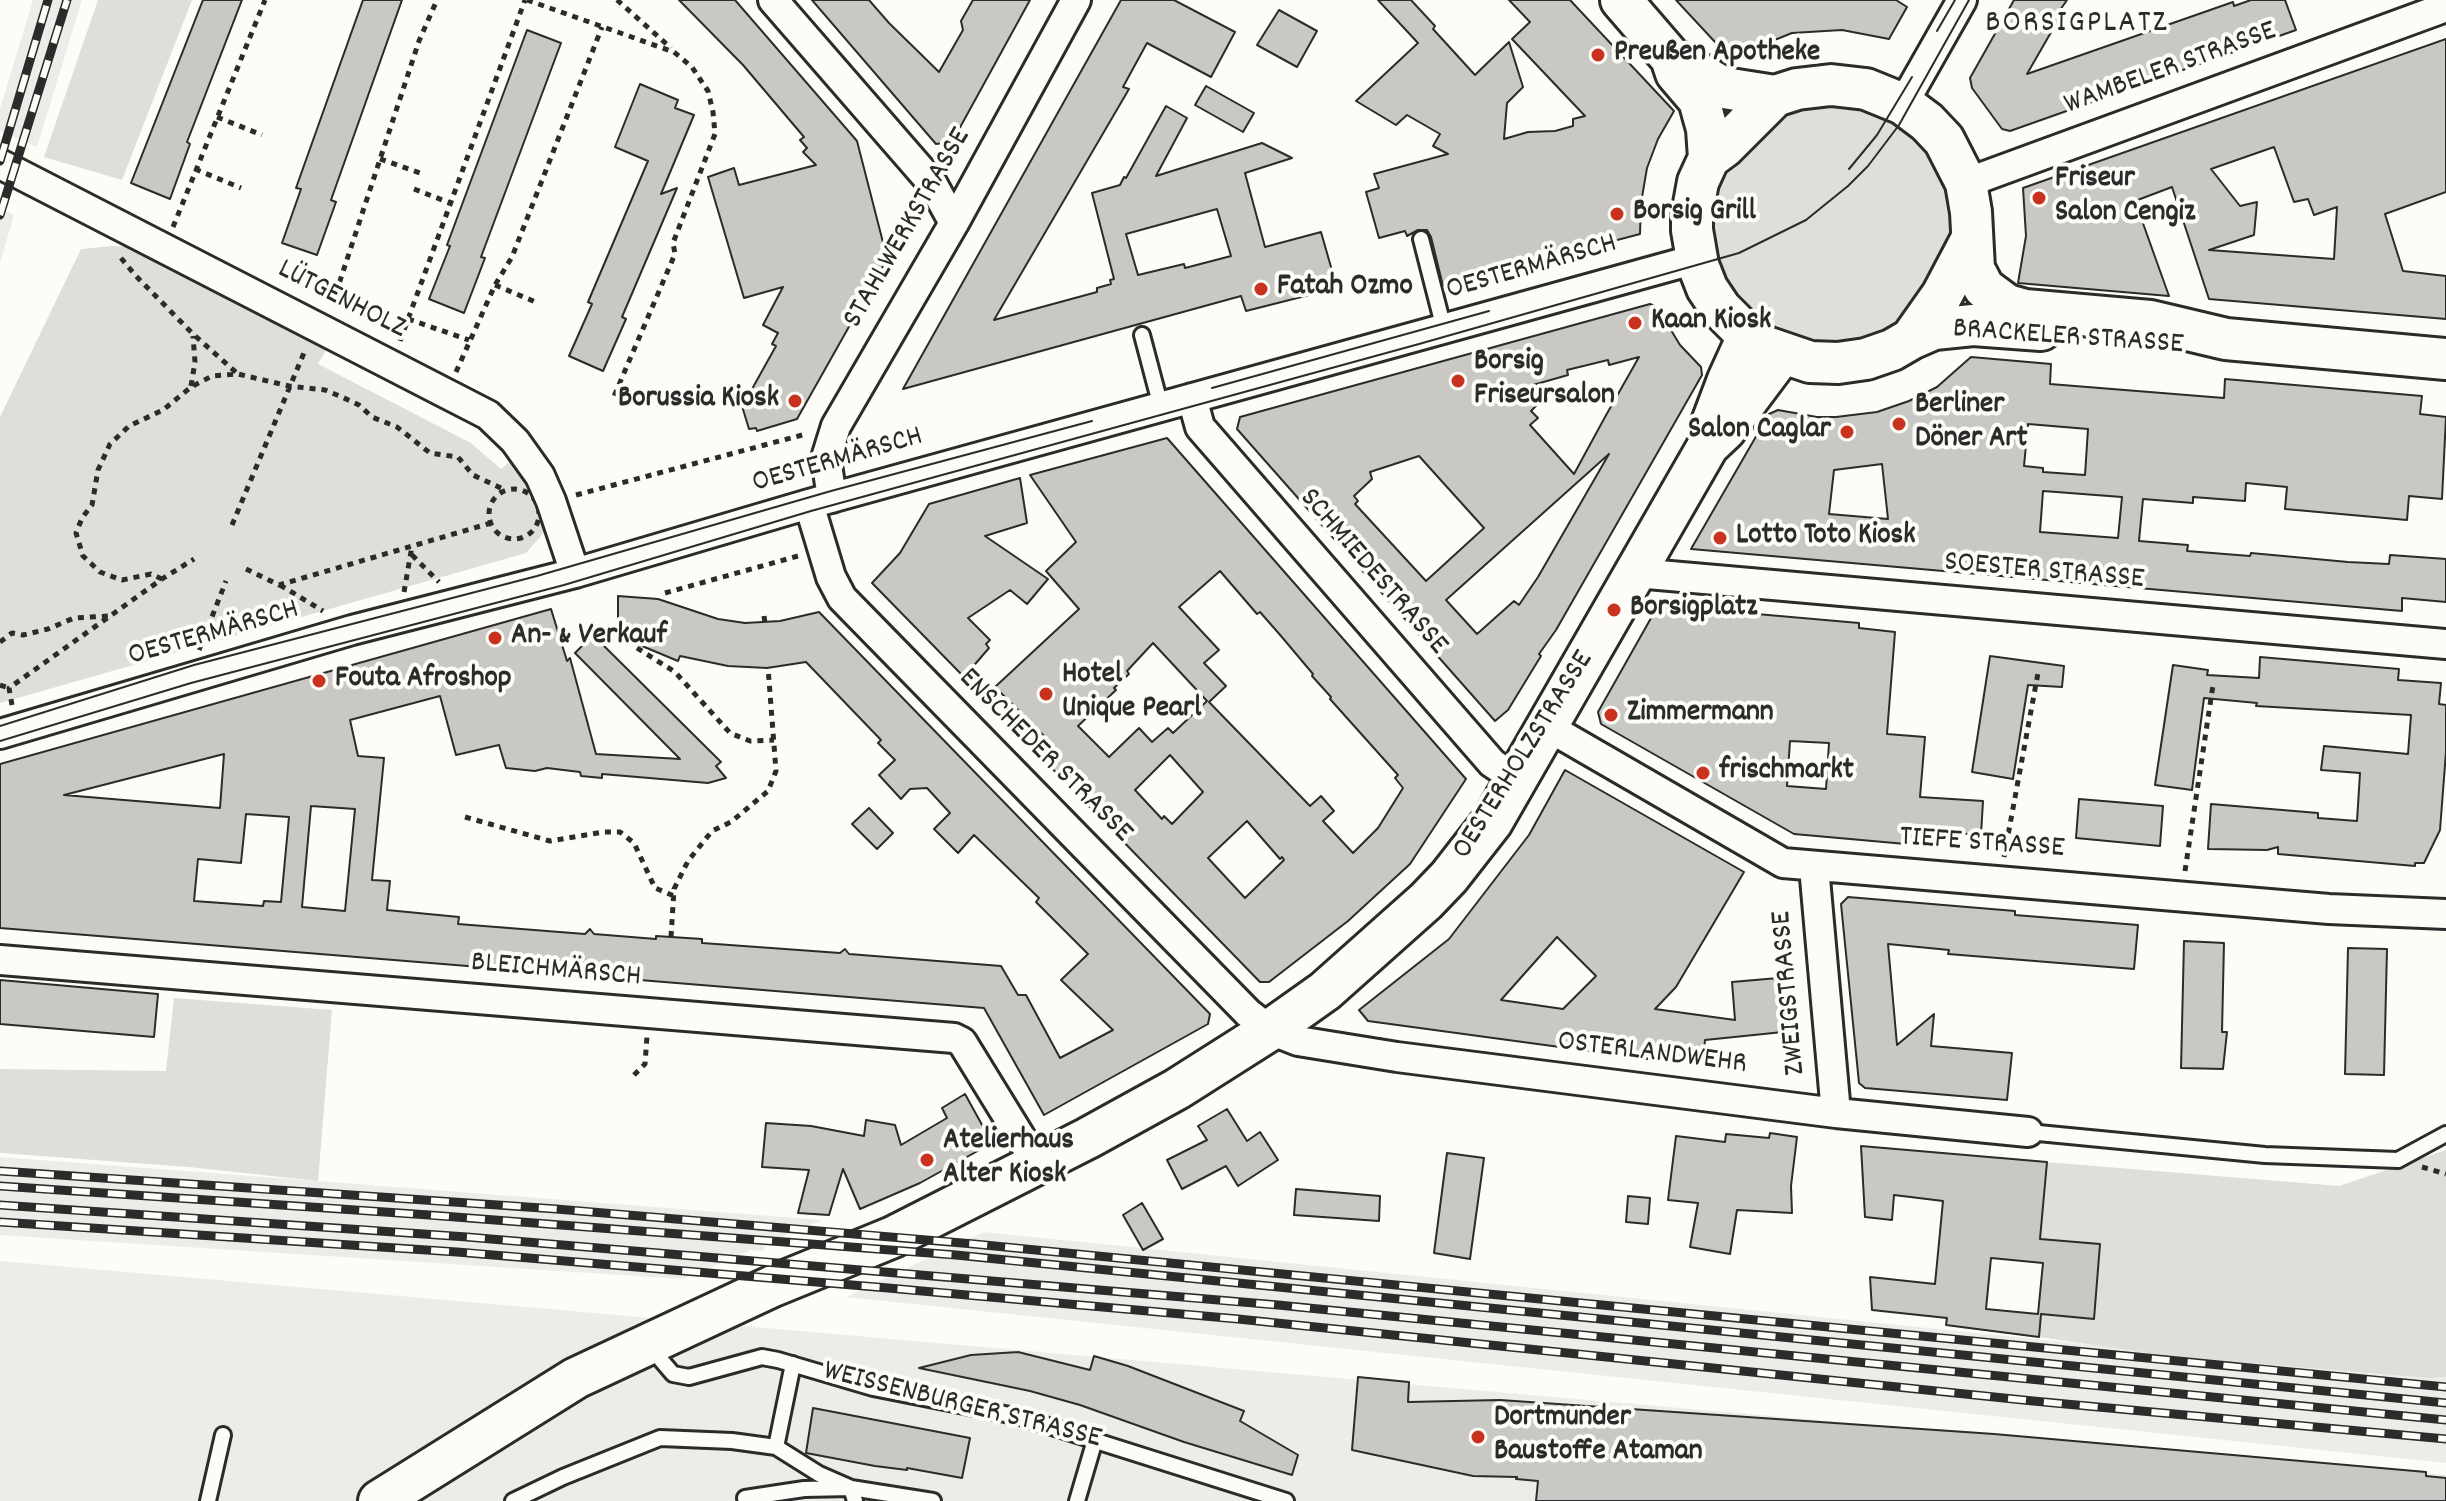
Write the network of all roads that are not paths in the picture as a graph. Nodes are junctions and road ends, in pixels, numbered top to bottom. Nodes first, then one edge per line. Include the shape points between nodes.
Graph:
1 (773, 0) edge
2 (1076, 0) edge
3 (1621, 0) edge
4 (1962, 0) edge
5 (2446, 7) edge
6 (1671, 58) junction
7 (1775, 96) junction
8 (1903, 104) junction
9 (1709, 158) junction
10 (0, 164) edge
11 (1966, 183) junction
12 (954, 223) junction
13 (1421, 239) dead end
14 (1971, 240) junction
15 (1696, 259) junction
16 (1444, 329) junction
17 (1142, 335) dead end
18 (1911, 339) junction
19 (2226, 339) junction
20 (1765, 345) junction
21 (2446, 359) edge
22 (1192, 398) junction
23 (1161, 407) junction
24 (821, 501) junction
25 (575, 573) junction
26 (1636, 573) junction
27 (2446, 644) edge
28 (1548, 727) junction
29 (9, 732) edge
30 (1517, 780) junction
31 (1814, 867) junction
32 (2446, 914) edge
33 (0, 960) edge
34 (1270, 1030) junction
35 (1836, 1113) junction
36 (2028, 1132) joint
37 (2446, 1134) edge
38 (1037, 1164) junction
39 (647, 1345) junction
40 (793, 1364) junction
41 (223, 1435) dead end
42 (1095, 1440) junction
43 (776, 1447) junction
44 (853, 1495) edge
45 (745, 1498) dead end
46 (208, 1501) edge
47 (379, 1501) edge
48 (513, 1501) edge
49 (933, 1501) edge
50 (1077, 1501) edge
51 (1286, 1501) edge

1 - 12 street via 932,183
2 - 12 street, STAHLWERKSTRASSE
3 - 6 main road
4 - 8 street
5 - 11 street, WAMBELER STRASSE
6 - 7 main road via 1724,88
6 - 9 main road via 1702,107
7 - 8 main road via 1831,85 1866,89
7 - 9 main road
8 - 11 main road via 1944,140
9 - 15 main road via 1692,215
10 - 25 street, LÜTGENHOLZ via 488,415 540,476
11 - 14 main road
12 - 24 street, STAHLWERKSTRASSE via 836,426
13 - 16 lane
14 - 18 main road
14 - 19 main road, BRACKELER STRASSE via 1978,277 2007,305 2150,321
15 - 16 street, OESTERMÄRSCH
15 - 20 main road via 1721,309
16 - 22 street, OESTERMÄRSCH
17 - 23 lane
18 - 19 main road, BRACKELER STRASSE via 1934,329 1973,325 2135,338 2198,349
18 - 20 main road via 1866,359 1838,363 1810,362
19 - 21 main road, BRACKELER STRASSE
20 - 26 main road, OESTERHOLZSTRASSE via 1712,420 1708,446
22 - 23 street, OESTERMÄRSCH
22 - 30 street, SCHMIEDESTRASSE via 1200,427 1492,763
23 - 24 street, OESTERMÄRSCH
24 - 25 street, OESTERMÄRSCH
24 - 34 street, ENSCHEDER STRASSE via 822,549 842,598
25 - 29 street, OESTERMÄRSCH via 189,677
26 - 27 street, SOESTER STRASSE
26 - 28 main road, OESTERHOLZSTRASSE
28 - 30 main road, OESTERHOLZSTRASSE
28 - 31 street, TIEFE STRASSE via 1783,863
30 - 34 main road, OESTERHOLZSTRASSE via 1492,822 1426,901 1325,991
31 - 32 street, TIEFE STRASSE
31 - 35 street, ZWEIGSTRASSE
33 - 38 street, BLEICHMÄRSCH via 954,1038 962,1042
34 - 35 street, OSTERLANDWEHR via 1298,1041 1397,1057
34 - 38 main road, OESTERHOLZSTRASSE via 1177,1089
35 - 36 street, OSTERLANDWEHR
36 - 37 lane via 2265,1155 2398,1160
38 - 39 main road via 893,1237 760,1291
39 - 40 lane, WEISSENBURGER STRASSE via 666,1369 689,1377 762,1357
39 - 47 main road via 576,1378
40 - 42 lane, WEISSENBURGER STRASSE via 873,1388 1020,1417
40 - 43 lane
41 - 46 lane
42 - 50 lane
42 - 51 lane, WEISSENBURGER STRASSE
43 - 44 lane
43 - 48 lane via 660,1438
44 - 45 lane via 804,1489
44 - 49 lane

